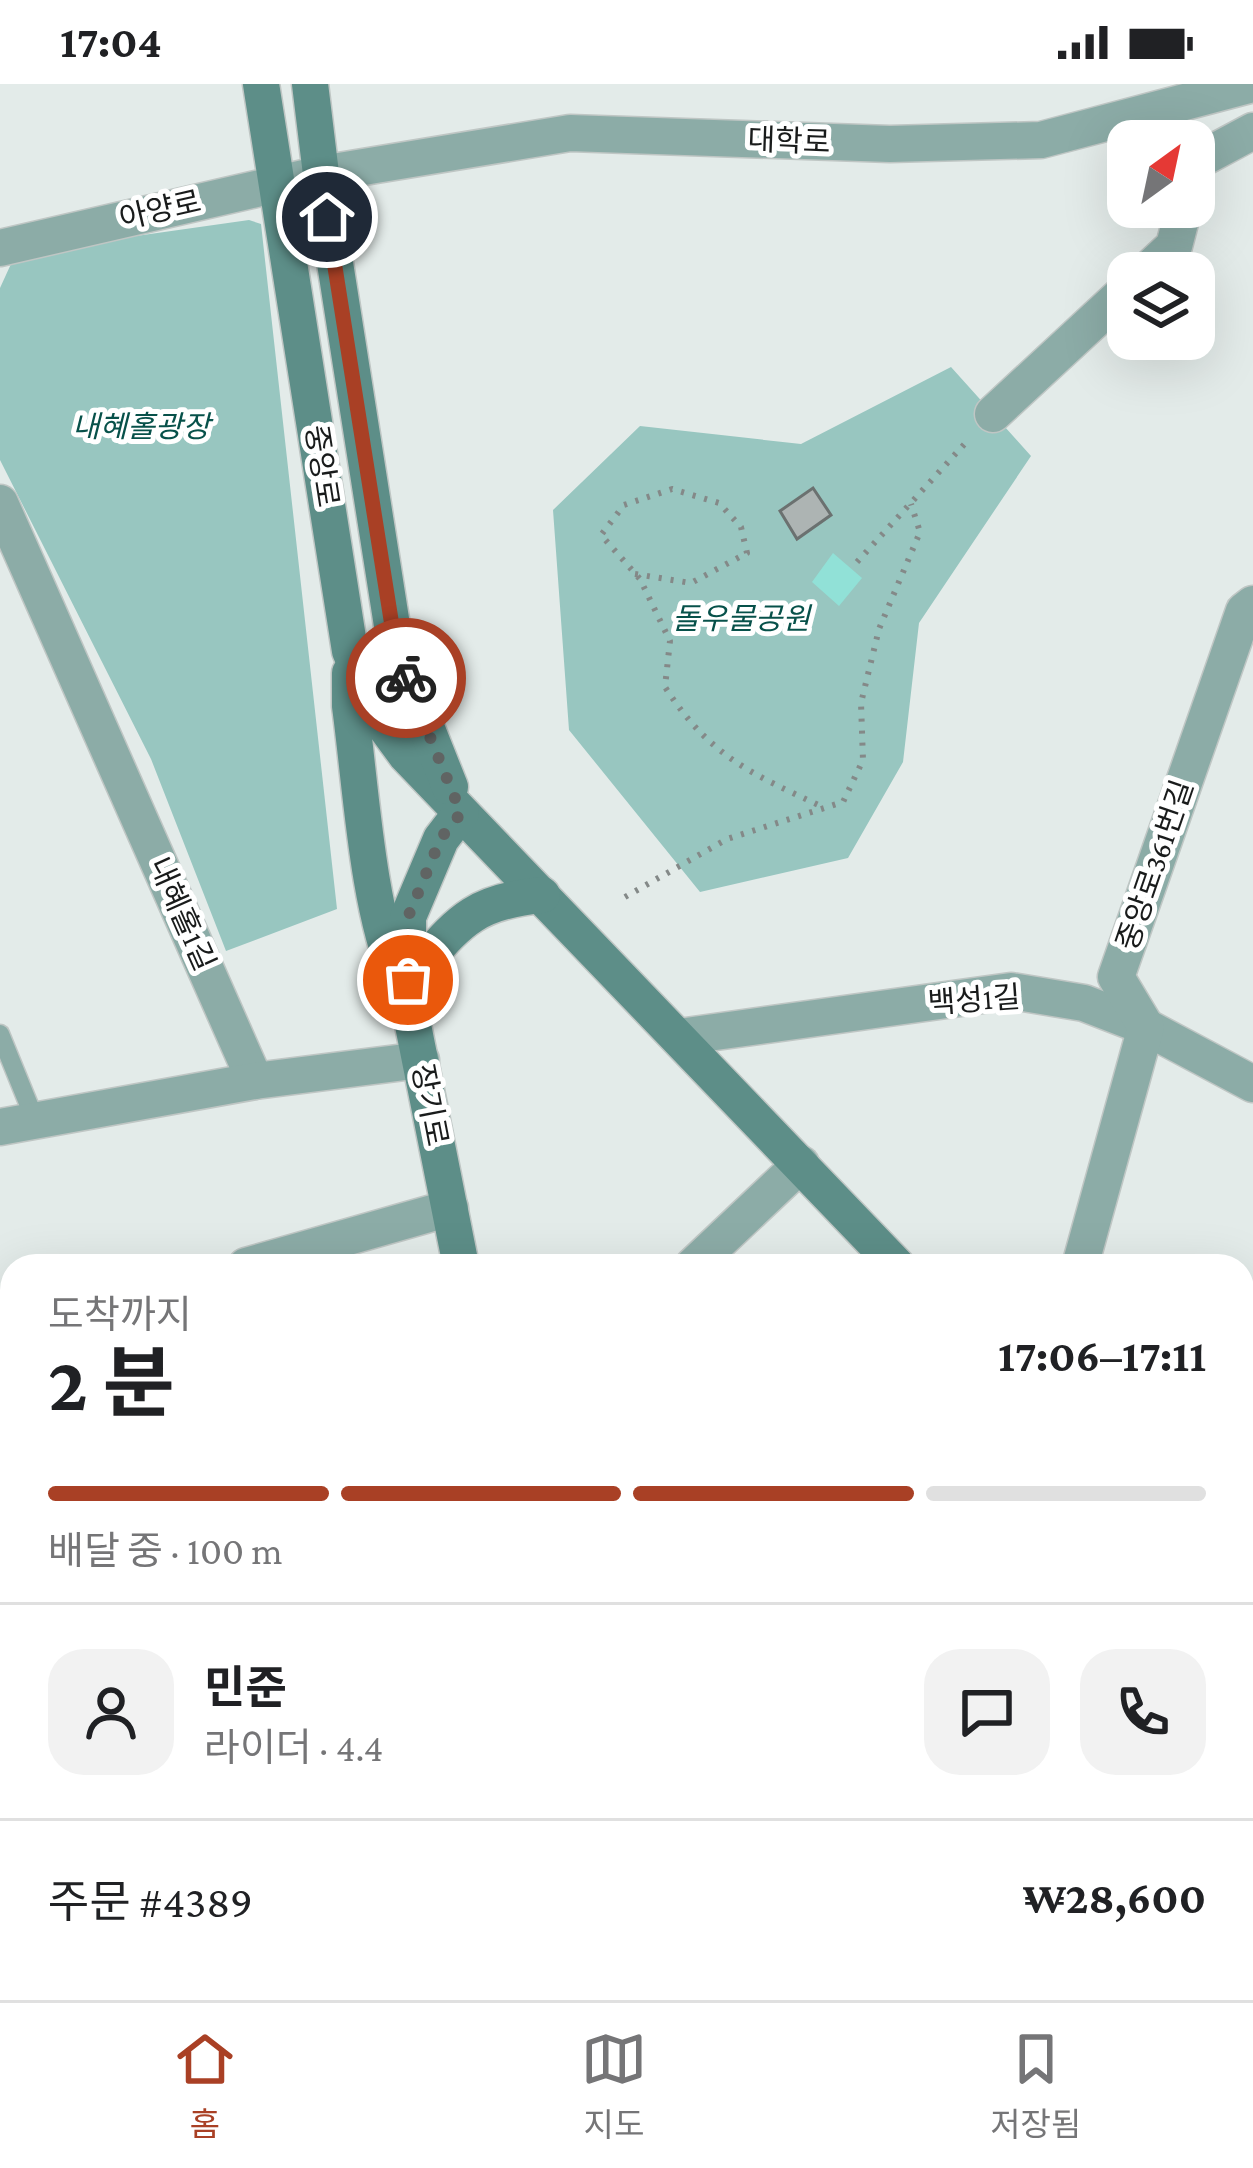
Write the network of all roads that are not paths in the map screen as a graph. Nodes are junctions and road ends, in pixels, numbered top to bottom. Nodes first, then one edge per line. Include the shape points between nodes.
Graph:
1 (261, 84) edge
2 (310, 84) edge
3 (1253, 84) edge
4 (1253, 131) edge
5 (1215, 151) edge
6 (321, 173) junction
7 (278, 182) junction
8 (0, 248) edge
9 (1107, 308) edge
10 (993, 413) road end
11 (0, 503) edge
12 (10, 545) edge
13 (1253, 604) edge
14 (350, 651) junction
15 (461, 813) junction
16 (542, 895) junction
17 (408, 990) junction
18 (1146, 1027) junction
19 (0, 1034) edge
20 (679, 1037) junction
21 (421, 1060) junction
22 (255, 1081) junction
23 (1253, 1084) edge
24 (18, 1123) edge
25 (801, 1164) junction
26 (450, 1208) junction
27 (288, 1254) edge
28 (459, 1254) edge
29 (706, 1254) edge
30 (886, 1254) edge
31 (1083, 1254) edge

1 - 7 main road, 중앙로
2 - 6 main road, 중앙로
3 - 6 street, 대학로 via 1041,140 890,144 570,133
4 - 5 street
6 - 7 street, 아양로
6 - 15 main road, 중앙로 via 396,651
7 - 8 street, 아양로
7 - 14 main road, 중앙로
9 - 10 street
11 - 12 street, 내혜홀1길
12 - 22 street, 내혜홀1길
13 - 18 street, 중앙로361번길 via 1244,610 1116,977
14 - 15 main road, 중앙로 via 378,717
14 - 17 main road via 378,908 386,950
15 - 16 main road, 중앙로
15 - 17 main road, 장기로 via 441,838 408,917
16 - 17 main road via 482,906 450,933
16 - 20 main road, 중앙로
17 - 21 main road, 장기로
18 - 20 street, 백성1길 via 1084,1003 1011,991
18 - 23 street, 백성1길
18 - 31 street
19 - 24 lane
20 - 25 main road, 중앙로
21 - 22 street
21 - 26 main road, 장기로
22 - 24 street
25 - 29 street
25 - 30 main road, 중앙로
26 - 27 street
26 - 28 main road, 장기로

